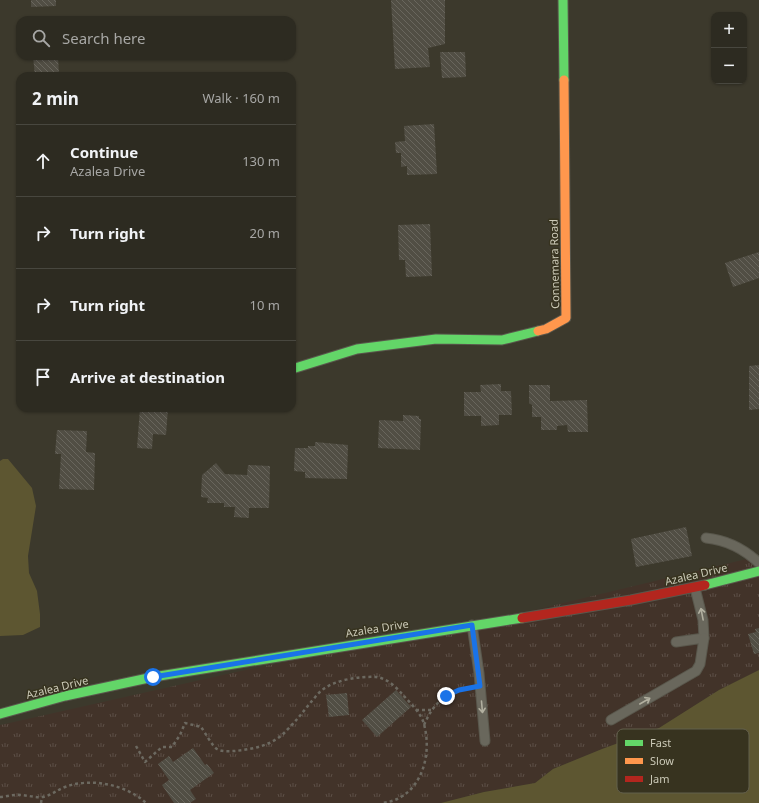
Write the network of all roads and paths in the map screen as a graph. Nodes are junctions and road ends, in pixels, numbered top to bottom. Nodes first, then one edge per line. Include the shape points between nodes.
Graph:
1 (563, 0) edge
2 (296, 368) edge
3 (706, 538) dead end
4 (759, 563) edge
5 (759, 571) edge
6 (695, 588) junction
7 (472, 625) junction
8 (704, 638) junction
9 (676, 642) dead end
10 (480, 686) junction
11 (416, 710) junction
12 (432, 710) junction
13 (0, 714) edge
14 (611, 720) dead end
15 (424, 726) junction
16 (485, 742) dead end
17 (136, 746) dead end
18 (0, 797) edge
19 (42, 797) junction
20 (41, 803) edge
21 (146, 803) edge
22 (381, 803) edge

1 - 2 street, Connemara Road via 566,318 546,329 502,340 436,339 357,349
3 - 4 lane via 740,548
5 - 6 street, Azalea Drive
6 - 7 street, Azalea Drive
8 -> 6 lane via 703,620
7 - 10 lane
7 - 13 street, Azalea Drive via 153,677 64,696
8 - 9 lane
14 -> 8 lane via 696,671 700,664
10 - 12 path via 459,690 446,696
10 -> 16 lane
11 - 12 path
11 - 15 path
11 - 17 path via 393,684 378,677 360,677 338,682 321,690 286,732 269,743 252,749 226,752 217,749 201,727 185,723 172,748 162,747 145,762
12 - 15 path
15 - 22 path via 427,757 421,776 408,793
18 - 19 path
19 - 20 path
19 - 21 path via 65,787 104,784 118,786

